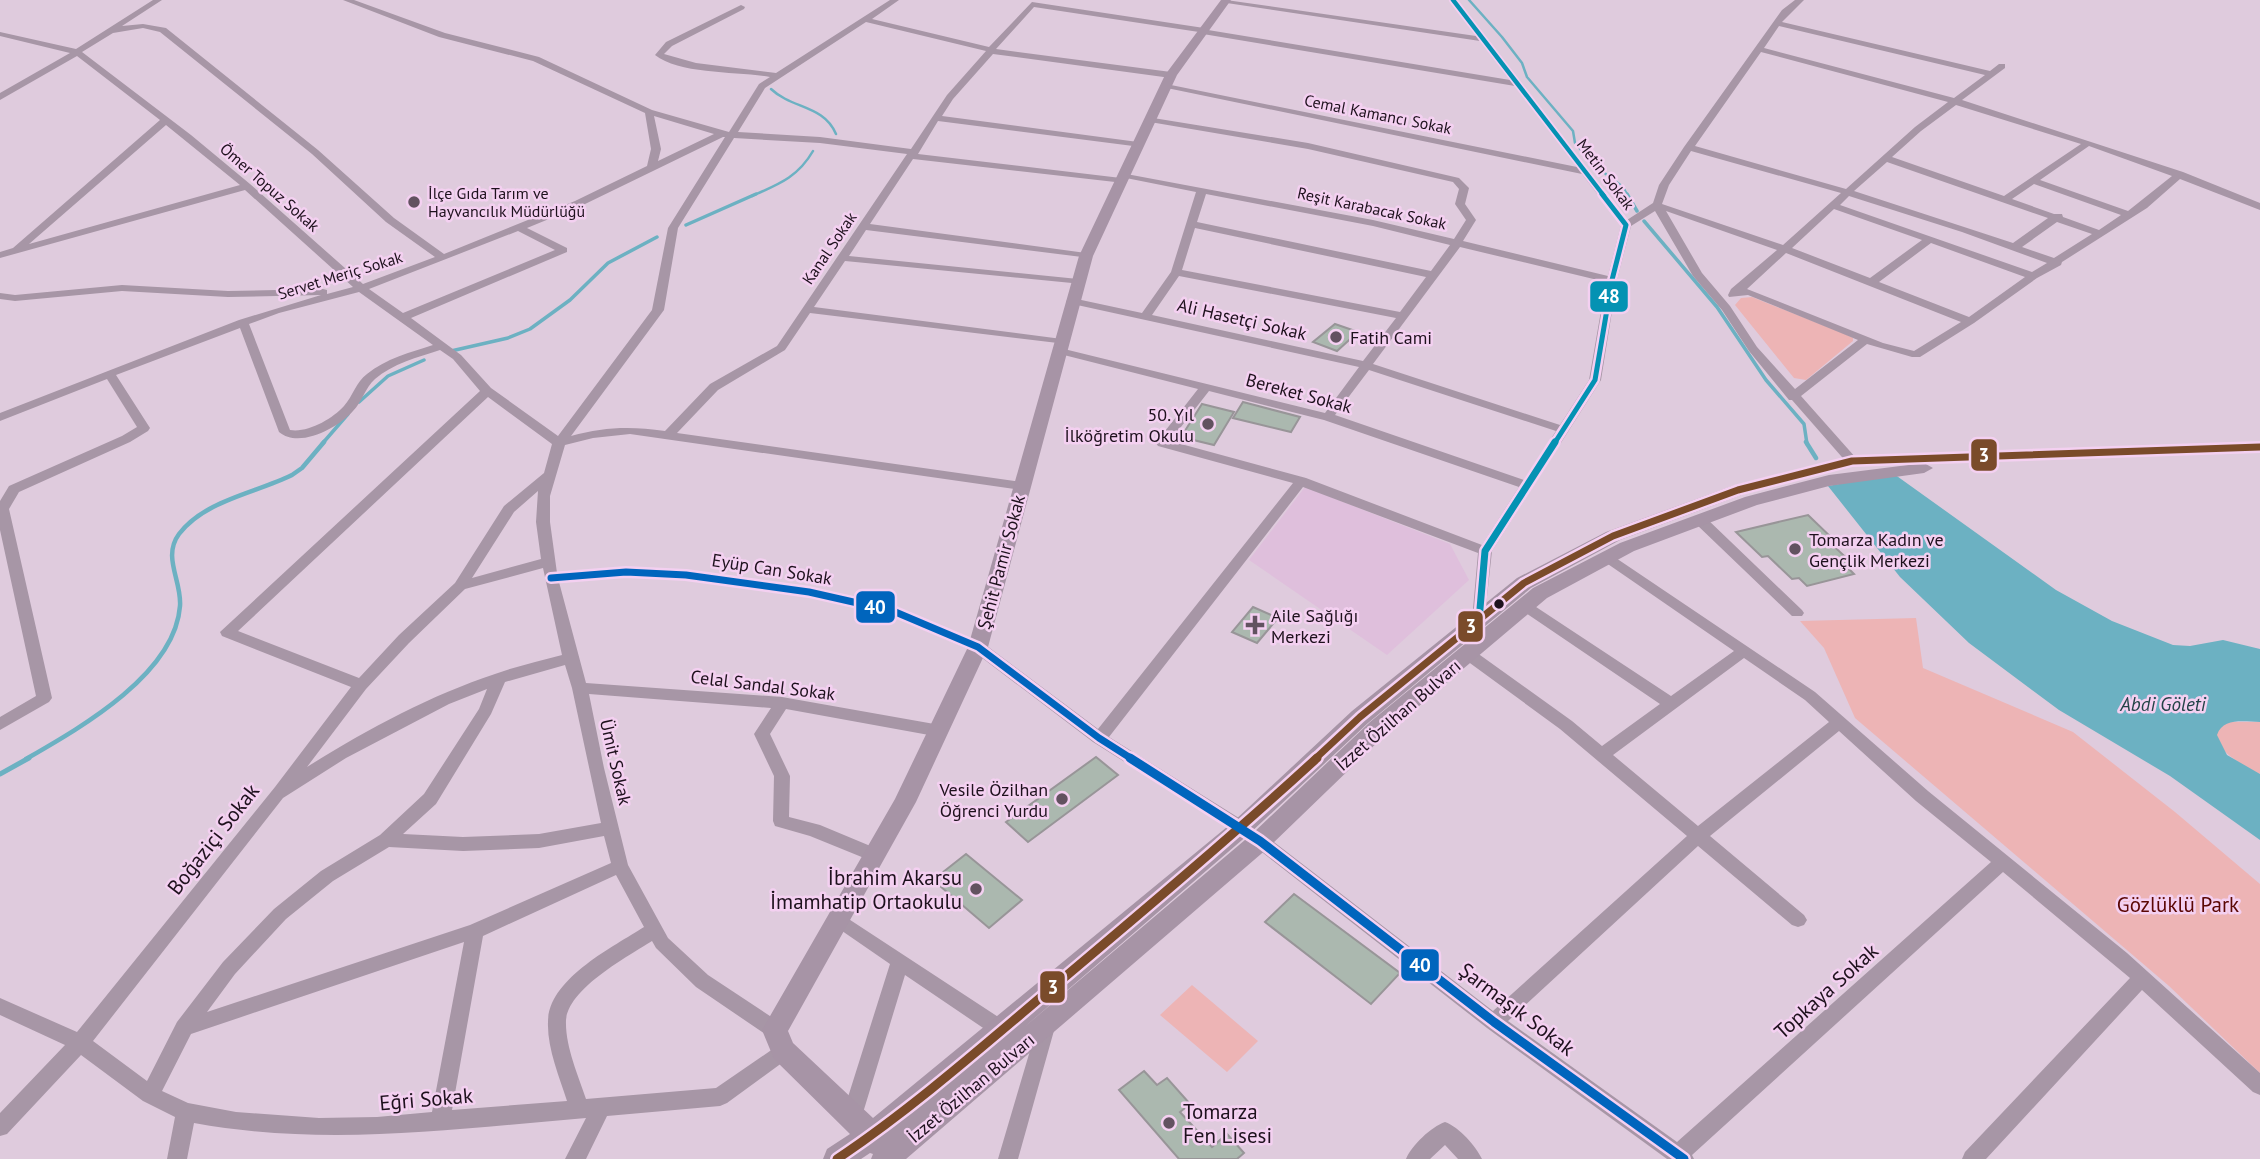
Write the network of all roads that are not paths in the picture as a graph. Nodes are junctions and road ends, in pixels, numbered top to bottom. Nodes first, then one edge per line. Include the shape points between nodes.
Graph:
1 (158, 0) edge
2 (347, 0) edge
3 (895, 0) edge
4 (1453, 0) edge
5 (1800, 0) edge
6 (1225, 1) edge
7 (741, 7) dead end
8 (868, 20) junction
9 (1777, 23) junction
10 (107, 31) junction
11 (1203, 31) junction
12 (0, 34) edge
13 (1482, 39) junction
14 (1759, 49) junction
15 (990, 50) junction
16 (77, 52) junction
17 (2002, 66) dead end
18 (1991, 74) junction
19 (775, 77) junction
20 (1169, 81) junction
21 (1518, 85) junction
22 (0, 97) edge
23 (1956, 100) junction
24 (649, 112) junction
25 (937, 118) junction
26 (1150, 119) junction
27 (166, 120) junction
28 (726, 134) junction
29 (2088, 142) junction
30 (1138, 145) junction
31 (1689, 147) junction
32 (914, 154) junction
33 (1885, 158) junction
34 (652, 166) junction
35 (1585, 172) junction
36 (2180, 174) junction
37 (1122, 178) junction
38 (2034, 181) junction
39 (247, 186) junction
40 (1202, 190) junction
41 (1849, 190) junction
42 (2006, 199) junction
43 (1657, 205) junction
44 (1831, 205) junction
45 (2260, 206) edge
46 (2130, 215) junction
47 (2058, 216) junction
48 (1190, 224) junction
49 (1626, 225) junction
50 (862, 226) junction
51 (518, 227) junction
52 (2102, 233) junction
53 (1930, 239) junction
54 (1457, 243) junction
55 (2015, 247) junction
56 (1783, 248) junction
57 (15, 251) junction
58 (0, 255) edge
59 (1086, 256) junction
60 (443, 258) junction
61 (842, 258) junction
62 (0, 262) edge
63 (2057, 263) junction
64 (1176, 272) junction
65 (1433, 275) junction
66 (2033, 276) junction
67 (1612, 280) junction
68 (1871, 282) junction
69 (361, 288) junction
70 (344, 291) junction
71 (1735, 291) junction
72 (1075, 292) junction
73 (0, 296) edge
74 (1726, 308) junction
75 (807, 309) junction
76 (1146, 316) junction
77 (1402, 316) junction
78 (402, 318) junction
79 (1970, 321) junction
80 (243, 322) junction
81 (1865, 340) junction
82 (442, 346) junction
83 (1061, 347) junction
84 (1365, 365) junction
85 (110, 374) junction
86 (1206, 387) junction
87 (487, 391) junction
88 (1793, 397) junction
89 (0, 417) edge
90 (1328, 417) junction
91 (1562, 429) junction
92 (668, 435) junction
93 (559, 443) junction
94 (2260, 447) edge
95 (2260, 457) edge
96 (1852, 461) junction
97 (551, 473) junction
98 (1301, 481) junction
99 (1525, 485) junction
100 (1022, 486) junction
101 (1700, 520) junction
102 (1485, 551) junction
103 (1607, 557) junction
104 (550, 570) junction
105 (460, 586) junction
106 (1525, 606) junction
107 (1797, 613) dead end
108 (1479, 620) junction
109 (978, 647) junction
110 (1744, 651) junction
111 (1468, 654) junction
112 (570, 657) junction
113 (499, 678) junction
114 (361, 685) junction
115 (580, 688) junction
116 (782, 703) junction
117 (1673, 705) junction
118 (1839, 722) junction
119 (0, 724) edge
120 (940, 731) junction
121 (1099, 738) junction
122 (1602, 754) junction
123 (277, 794) junction
124 (611, 828) junction
125 (1250, 835) junction
126 (1699, 835) junction
127 (386, 840) junction
128 (874, 855) junction
129 (2003, 862) junction
130 (621, 866) junction
131 (838, 919) junction
132 (1798, 920) dead end
133 (655, 929) junction
134 (475, 931) junction
135 (900, 962) junction
136 (2142, 978) junction
137 (0, 1006) edge
138 (1494, 1023) junction
139 (1046, 1026) junction
140 (184, 1028) junction
141 (775, 1030) junction
142 (1002, 1030) junction
143 (80, 1043) junction
144 (783, 1051) junction
145 (2260, 1086) edge
146 (150, 1095) junction
147 (602, 1106) junction
148 (579, 1108) junction
149 (186, 1112) junction
150 (852, 1116) junction
151 (440, 1120) junction
152 (0, 1126) edge
153 (873, 1135) junction
154 (1681, 1157) edge
155 (888, 1158) edge
156 (177, 1159) edge
157 (575, 1159) edge
158 (837, 1159) edge
159 (1008, 1159) edge
160 (1416, 1159) edge
161 (1472, 1159) edge
162 (1972, 1159) edge

1 - 10 street
2 - 24 street, Reşit Karabacak Sokak via 442,36 536,59
3 - 8 street
4 - 13 street, Metin Sokak
5 - 9 street
6 - 11 main road, Şehit Pamir Sokak
6 - 13 street
7 - 19 street via 669,44 659,55 668,61 740,68
8 - 15 street, Cemal Kamancı Sokak
8 - 19 street
9 - 14 street
9 - 18 street
10 - 16 street
10 - 60 street via 161,28 316,152 390,220
11 - 15 street, Kanal Sokak via 1032,4
11 - 20 main road, Şehit Pamir Sokak
11 - 21 street
12 - 16 street
13 - 21 street, Metin Sokak
14 - 23 street
14 - 31 street
15 - 20 street, Cemal Kamancı Sokak
15 - 25 street, Kanal Sokak
16 - 22 street
16 - 27 street, Ömer Topuz Sokak
17 - 18 street
18 - 23 street
19 - 28 street via 762,86
20 - 26 main road, Şehit Pamir Sokak
20 - 35 street, Cemal Kamancı Sokak
21 - 35 street, Metin Sokak
23 - 29 street
23 - 33 street
24 - 28 street, Reşit Karabacak Sokak
24 - 34 street via 656,149
25 - 30 street
25 - 32 street, Kanal Sokak
26 - 30 main road, Şehit Pamir Sokak
26 - 54 street via 1308,146 1456,180 1464,188 1460,204 1471,220
27 - 39 street, Ömer Topuz Sokak
27 - 57 street
28 - 32 street, Reşit Karabacak Sokak via 840,142
28 - 34 street, Servet Meriç Sokak
28 - 93 street via 673,233 658,310
29 - 36 street
29 - 38 street
30 - 37 main road, Şehit Pamir Sokak
31 - 41 street
31 - 43 street via 1664,185
32 - 37 street, Reşit Karabacak Sokak
32 - 50 street, Kanal Sokak
33 - 41 street
33 - 42 street
34 - 51 street, Servet Meriç Sokak
35 - 49 street, Metin Sokak
36 - 45 street
36 - 46 street
37 - 40 street, Reşit Karabacak Sokak
37 - 59 main road, Şehit Pamir Sokak
38 - 42 street
38 - 46 street
39 - 57 street
39 - 69 street, Ömer Topuz Sokak
40 - 48 street
40 - 54 street, Reşit Karabacak Sokak
41 - 44 street
41 - 55 street
42 - 47 street
43 - 49 street
43 - 56 street
43 - 74 street via 1697,274
44 - 53 street
44 - 56 street
46 - 52 street
47 - 52 street
47 - 55 street
48 - 64 street
48 - 65 street
49 - 67 street, Metin Sokak
50 - 59 street
50 - 61 street, Kanal Sokak
51 - 60 street, Servet Meriç Sokak
51 - 78 street via 563,250
52 - 63 street
53 - 66 street
53 - 68 street
54 - 65 street
54 - 67 street, Reşit Karabacak Sokak
55 - 63 street
56 - 68 street
56 - 71 street
57 - 58 street
57 - 62 street
59 - 72 main road, Şehit Pamir Sokak
60 - 69 street, Servet Meriç Sokak
61 - 72 street, Ali Hasetçi Sokak
61 - 75 street, Kanal Sokak
63 - 66 street
64 - 76 street
64 - 77 street
65 - 77 street
66 - 79 street
67 - 91 street, Metin Sokak via 1595,380
68 - 79 street
69 - 70 street, Servet Meriç Sokak
69 - 78 street, Ömer Topuz Sokak
70 - 73 street via 228,295 122,288
70 - 80 street, Servet Meriç Sokak
71 - 74 street
71 - 81 street via 1750,292
72 - 76 street, Ali Hasetçi Sokak
72 - 83 main road, Şehit Pamir Sokak
74 - 88 street
75 - 83 street, Bereket Sokak
75 - 92 street, Kanal Sokak via 781,348 714,387
76 - 84 street, Ali Hasetçi Sokak
77 - 84 street
78 - 82 street, Ömer Topuz Sokak
79 - 81 street via 1916,355
80 - 82 street via 285,432 294,436 343,413 368,378
80 - 85 street, Servet Meriç Sokak
81 - 88 street
82 - 87 street, Ömer Topuz Sokak
83 - 86 street, Bereket Sokak
83 - 100 main road, Şehit Pamir Sokak
84 - 90 street
84 - 91 street, Ali Hasetçi Sokak
85 - 89 street, Servet Meriç Sokak
85 - 119 street via 144,428 14,489 2,509 44,698
86 - 90 street, Bereket Sokak
86 - 98 street via 1162,443
87 - 93 street, Ömer Topuz Sokak
87 - 114 street via 227,632
88 - 96 street
90 - 99 street, Bereket Sokak
91 - 99 street, Metin Sokak
92 - 93 street via 629,430
92 - 100 street
93 - 97 street, Ümit Sokak
94 - 96 main road, İzzet Özilhan Bulvarı
95 - 101 main road, İzzet Özilhan Bulvarı via 1927,468 1829,481
96 - 108 main road, İzzet Özilhan Bulvarı via 1738,490 1613,536 1524,583
97 - 104 street, Ümit Sokak via 543,496 542,522
97 - 105 street via 509,509
98 - 102 street
98 - 121 street
99 - 102 street, Metin Sokak
100 - 109 main road, Şehit Pamir Sokak
101 - 103 main road, İzzet Özilhan Bulvarı
101 - 107 street
102 - 108 street, Metin Sokak
103 - 106 main road, İzzet Özilhan Bulvarı
103 - 110 street
104 - 105 street, Eyüp Can Sokak
104 - 109 street, Eyüp Can Sokak via 674,575 809,592 893,611
104 - 112 street, Ümit Sokak
105 - 114 street
106 - 111 main road, İzzet Özilhan Bulvarı
106 - 117 street
108 - 125 main road, İzzet Özilhan Bulvarı via 1360,717
109 - 120 main road, Şehit Pamir Sokak
109 - 121 street, Eyüp Can Sokak
110 - 117 street
110 - 118 street
111 - 122 street
111 - 125 main road, İzzet Özilhan Bulvarı
112 - 113 street, Boğaziçi Sokak
112 - 115 street, Ümit Sokak
113 - 123 street, Boğaziçi Sokak via 444,700 352,748
113 - 127 street via 486,710 430,799
114 - 123 street
115 - 116 street, Celal Sandal Sokak
115 - 124 street, Ümit Sokak
116 - 120 street, Celal Sandal Sokak
116 - 128 street via 762,734 782,775 780,821
117 - 122 street
118 - 126 street
118 - 129 street
120 - 128 main road, Şehit Pamir Sokak
121 - 125 street, Şarmaşık Sokak
122 - 126 street
123 - 143 street, Boğaziçi Sokak
124 - 127 street via 539,841
124 - 130 street, Ümit Sokak
125 - 138 street, Şarmaşık Sokak
125 - 139 main road, İzzet Özilhan Bulvarı
125 - 142 main road, İzzet Özilhan Bulvarı
126 - 132 street
126 - 138 street
127 - 140 street via 327,876 280,914 229,968
128 - 131 main road, Şehit Pamir Sokak
129 - 136 street
129 - 154 street, Topkaya Sokak
130 - 133 street, Ümit Sokak
130 - 134 street
131 - 135 street
131 - 141 main road, Şehit Pamir Sokak
133 - 141 street, Ümit Sokak via 662,943 702,981
133 - 148 street via 575,985 559,1008 557,1026
134 - 140 street
134 - 151 street
135 - 142 street
135 - 150 street
136 - 145 street
136 - 162 street
137 - 143 street, Eğri Sokak
138 - 154 street, Şarmaşık Sokak
139 - 155 main road, İzzet Özilhan Bulvarı
139 - 159 street
140 - 146 street
141 - 144 main road
142 - 153 main road, İzzet Özilhan Bulvarı
143 - 146 street, Eğri Sokak
143 - 152 street, Boğaziçi Sokak
144 - 147 street, Eğri Sokak via 720,1097
144 - 150 main road
146 - 149 street, Eğri Sokak
147 - 148 street, Eğri Sokak
147 - 157 street
148 - 151 street, Eğri Sokak
149 - 151 street, Eğri Sokak via 319,1127
149 - 156 street
150 - 153 main road
153 - 155 main road
153 - 158 main road, İzzet Özilhan Bulvarı
160 - 161 street via 1445,1131

